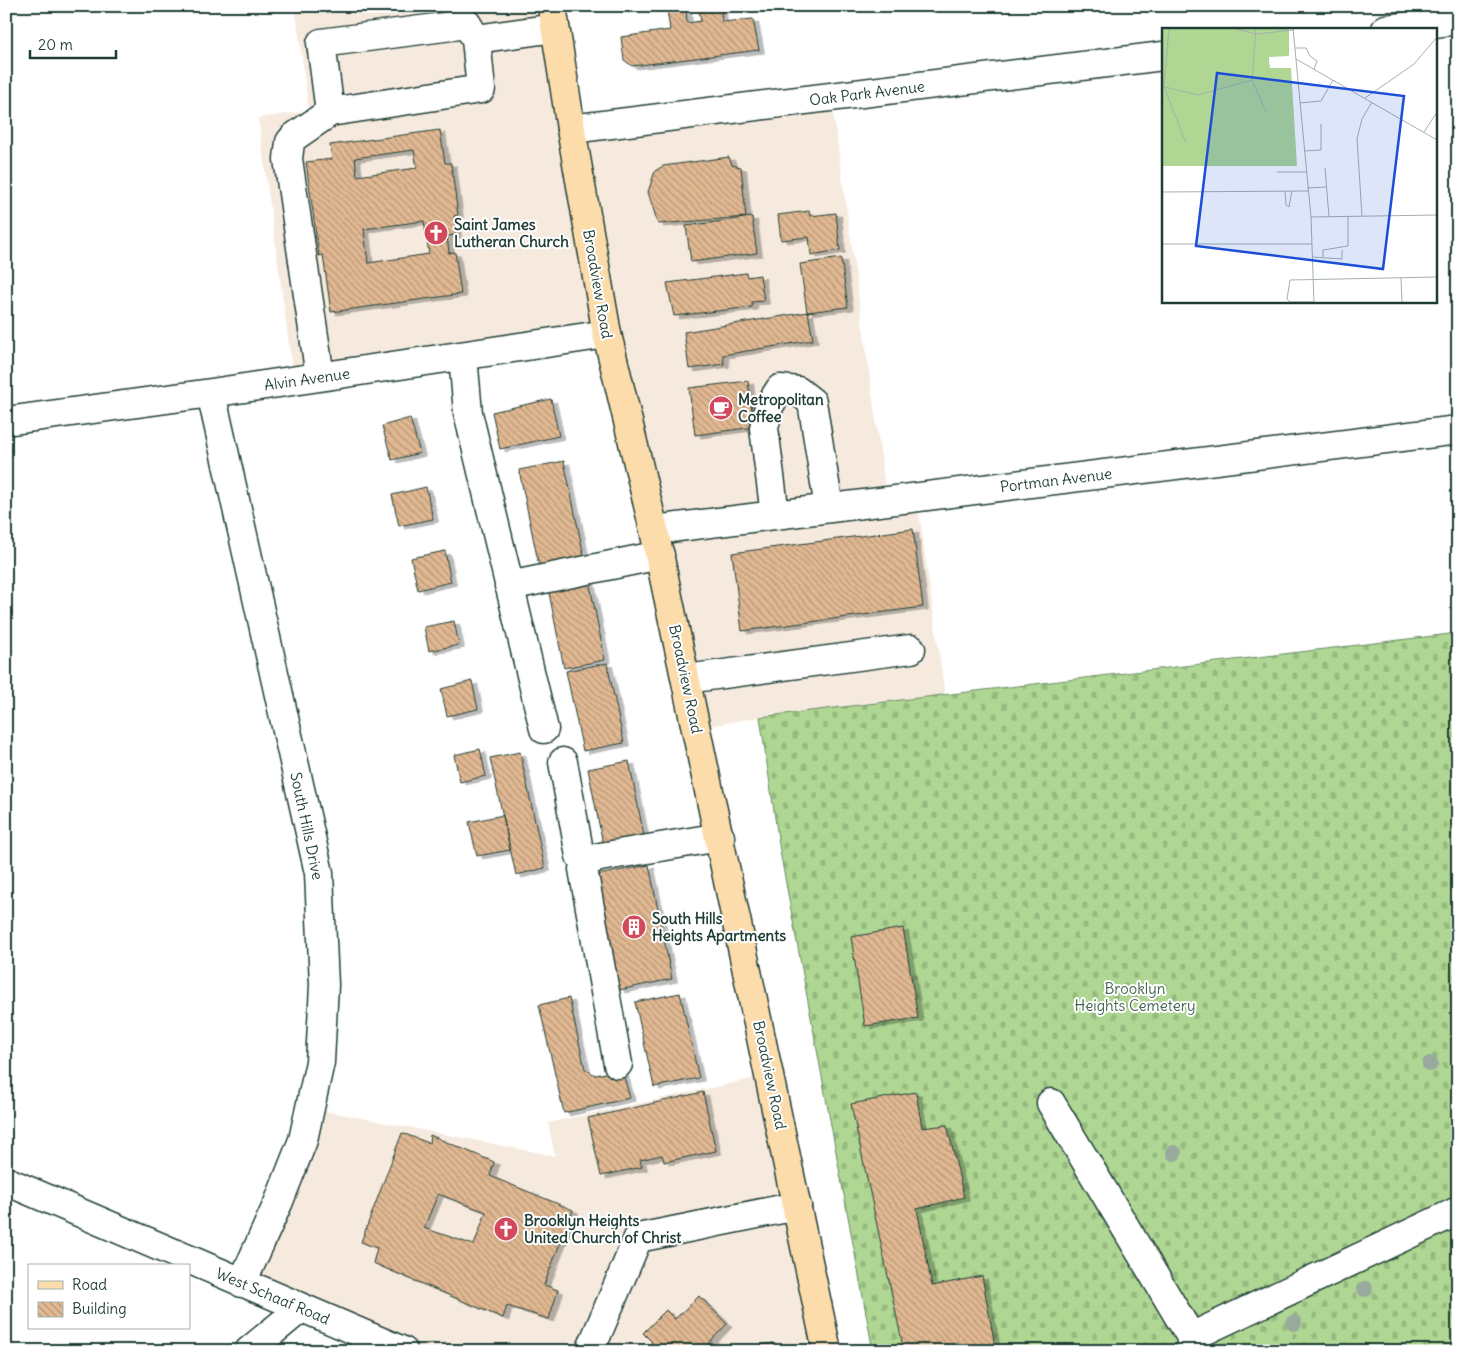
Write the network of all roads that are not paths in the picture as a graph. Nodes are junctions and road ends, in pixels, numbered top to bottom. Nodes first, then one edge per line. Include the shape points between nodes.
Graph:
1 (554, 17) edge
2 (1458, 20) edge
3 (1394, 28) edge
4 (476, 39) junction
5 (1162, 56) edge
6 (330, 112) junction
7 (571, 129) junction
8 (606, 334) junction
9 (463, 356) junction
10 (320, 377) junction
11 (211, 393) junction
12 (6, 421) edge
13 (1458, 430) edge
14 (828, 508) junction
15 (775, 515) junction
16 (657, 543) junction
17 (509, 586) junction
18 (912, 649) dead end
19 (686, 679) junction
20 (544, 729) dead end
21 (563, 762) dead end
22 (720, 837) junction
23 (586, 861) junction
24 (618, 1064) dead end
25 (1051, 1103) dead end
26 (6, 1182) edge
27 (797, 1206) junction
28 (1458, 1211) edge
29 (242, 1283) junction
30 (301, 1308) junction
31 (1191, 1344) edge
32 (249, 1351) edge
33 (403, 1351) edge
34 (590, 1351) edge
35 (827, 1351) edge

1 - 4 street
1 - 7 main road, Broadview Road
2 - 3 street
4 - 6 street via 481,89
4 - 6 street via 467,24 321,43
5 - 7 street, Oak Park Avenue
6 - 10 street via 294,137 288,158
7 - 8 main road, Broadview Road
8 - 9 street, Alvin Avenue
8 - 16 main road, Broadview Road
9 - 10 street, Alvin Avenue
9 - 17 street via 468,413
10 - 11 street, Alvin Avenue
11 - 12 street, Alvin Avenue
11 - 29 street, South Hills Drive via 320,873 324,985 320,1062 303,1140
13 - 14 street, Portman Avenue
14 - 15 street, Portman Avenue
14 - 15 street via 812,402 798,391 780,389 769,406 764,428
15 - 16 street, Portman Avenue
16 - 17 street, Portman Avenue
16 - 19 main road, Broadview Road
17 - 20 street
18 - 19 street
19 - 22 main road, Broadview Road
21 - 23 street via 580,856
22 - 23 street
22 - 27 main road, Broadview Road
23 - 24 street via 584,869
25 - 31 street
26 - 29 street, West Schaaf Road
27 - 34 street via 638,1238
27 - 35 main road, Broadview Road
28 - 31 street
29 - 30 street, West Schaaf Road
30 - 32 street
30 - 33 street, West Schaaf Road

